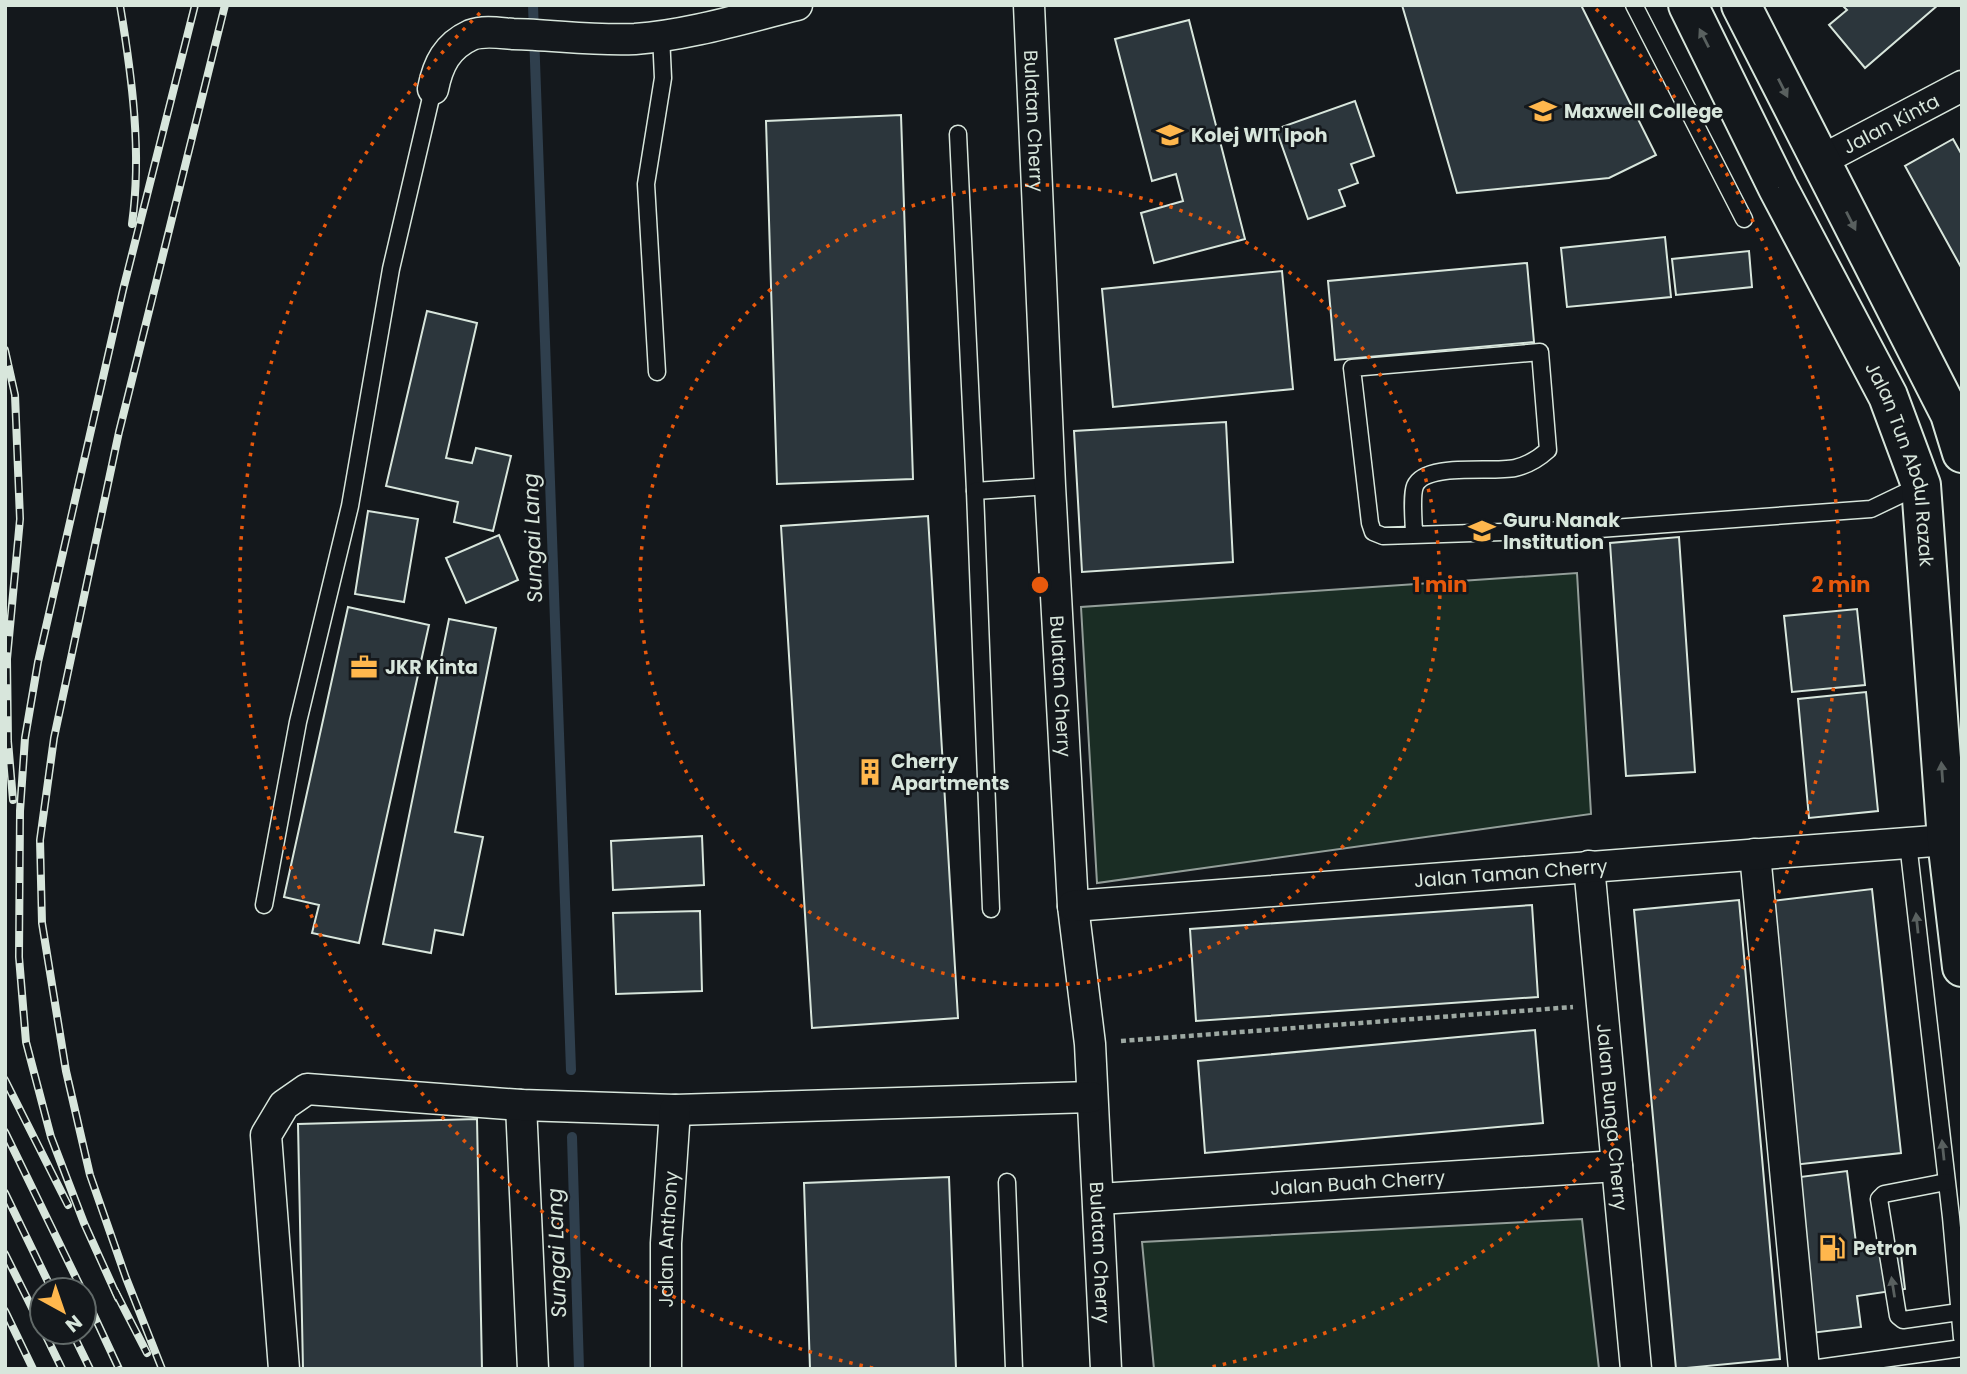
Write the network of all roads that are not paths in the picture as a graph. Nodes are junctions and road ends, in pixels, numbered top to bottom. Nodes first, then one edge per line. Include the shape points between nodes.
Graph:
1 (797, 5) edge
2 (1029, 5) edge
3 (1634, 5) edge
4 (1688, 5) edge
5 (1741, 5) edge
6 (661, 35) junction
7 (1724, 78) junction
8 (1962, 86) edge
9 (433, 89) joint
10 (958, 134) dead end
11 (1820, 161) junction
12 (1744, 219) dead end
13 (657, 372) dead end
14 (1876, 374) junction
15 (1962, 453) edge
16 (1921, 485) junction
17 (1050, 486) junction
18 (975, 491) junction
19 (1414, 535) junction
20 (1947, 840) junction
21 (1908, 843) junction
22 (1755, 854) junction
23 (1589, 866) junction
24 (264, 905) dead end
25 (1073, 906) junction
26 (991, 909) dead end
27 (1962, 967) edge
28 (1091, 1097) junction
29 (520, 1105) junction
30 (675, 1110) junction
31 (1617, 1166) junction
32 (1007, 1182) dead end
33 (1946, 1182) junction
34 (1098, 1199) junction
35 (1956, 1217) edge
36 (1959, 1312) junction
37 (1962, 1338) edge
38 (1962, 1348) edge
39 (284, 1369) edge
40 (533, 1369) edge
41 (666, 1369) edge
42 (1014, 1369) edge
43 (1106, 1369) edge
44 (1636, 1369) edge
45 (1804, 1369) edge
46 (1811, 1369) edge

1 - 6 street
2 - 17 street, Bulatan Cherry
3 - 12 lane
7 -> 4 main road, Jalan Tun Abdul Razak
5 -> 11 main road
6 - 9 street via 598,40 474,34 446,52
6 - 13 lane via 663,78 646,184
7 - 11 main road via 1787,148 1807,160
7 - 14 main road, Jalan Tun Abdul Razak
8 - 11 street, Jalan Kinta
9 - 24 lane via 391,269 350,506 298,722
10 - 18 lane
11 - 14 main road via 1809,169 1810,218 1865,329
11 -> 15 main road via 1950,414
14 - 16 main road, Jalan Tun Abdul Razak
16 - 19 lane via 1871,509 1599,529
20 -> 16 main road, Jalan Tun Abdul Razak
17 - 18 lane
17 - 25 street, Bulatan Cherry
18 - 26 lane
19 - 19 lane via 1373,532 1352,368 1540,352 1548,450 1533,462 1514,468 1433,472 1421,478 1414,487
20 - 21 street, Jalan Taman Cherry
20 - 27 main road, Jalan Tun Abdul Razak
21 - 22 street, Jalan Taman Cherry
33 -> 21 lane
22 - 23 street, Jalan Taman Cherry
22 - 45 street
23 - 25 street, Jalan Taman Cherry
23 - 31 street, Jalan Bunga Cherry
25 - 28 street, Bulatan Cherry via 1090,1044
28 - 30 street
28 - 34 street, Bulatan Cherry
29 - 30 street
29 - 39 street via 307,1089 284,1105 266,1135
29 - 40 street
30 - 41 street, Jalan Anthony via 666,1242
31 - 34 street, Jalan Buah Cherry
31 - 44 street, Jalan Bunga Cherry
32 - 42 lane
33 - 35 lane
36 -> 33 lane via 1903,1320 1898,1316 1879,1199 1884,1194
34 - 43 street, Bulatan Cherry
35 - 36 lane
36 - 37 lane
38 - 46 lane

